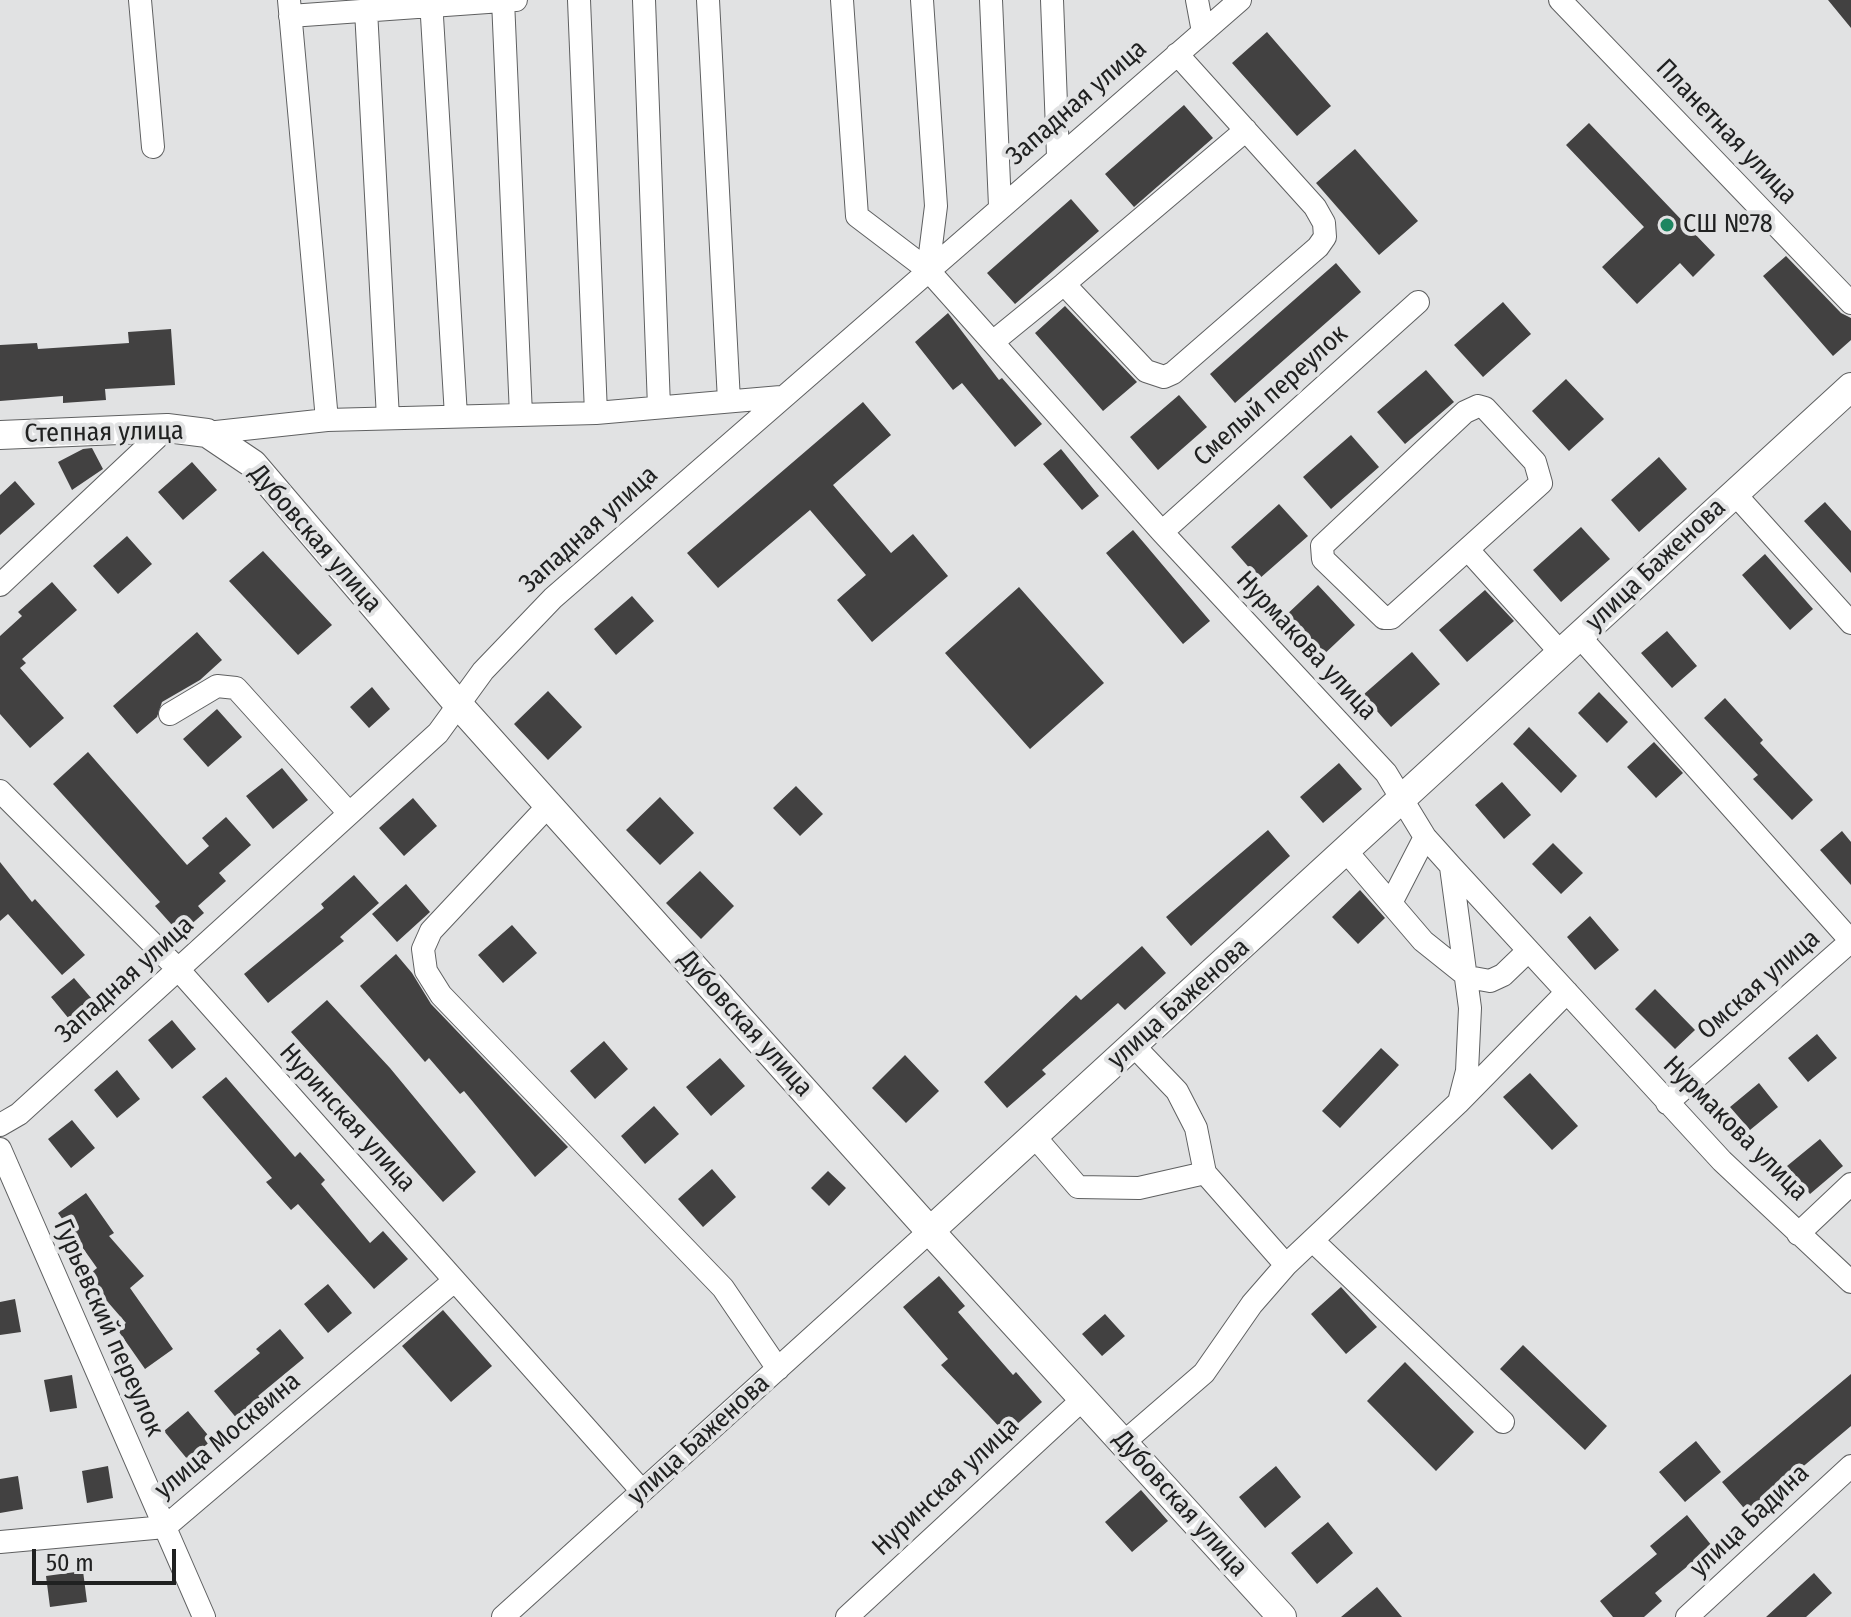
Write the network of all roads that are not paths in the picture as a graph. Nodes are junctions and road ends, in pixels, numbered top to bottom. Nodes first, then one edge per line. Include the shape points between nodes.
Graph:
1 (140, 0) edge
2 (503, 0) edge
3 (516, 0) edge
4 (579, 0) edge
5 (644, 0) edge
6 (708, 0) edge
7 (842, 0) edge
8 (922, 0) edge
9 (991, 0) edge
10 (1052, 0) edge
11 (1197, 0) edge
12 (1240, 0) edge
13 (1560, 0) edge
14 (431, 3) edge
15 (290, 8) edge
16 (366, 10) junction
17 (1203, 32) junction
18 (1177, 54) junction
19 (1246, 130) junction
20 (153, 147) dead end
21 (1058, 156) junction
22 (1000, 206) junction
23 (928, 270) junction
24 (1064, 284) junction
25 (1418, 302) dead end
26 (1851, 303) edge
27 (994, 341) junction
28 (1851, 387) edge
29 (781, 397) junction
30 (729, 401) junction
31 (659, 407) junction
32 (596, 413) junction
33 (521, 415) junction
34 (456, 416) junction
35 (388, 418) junction
36 (327, 420) junction
37 (167, 428) junction
38 (207, 433) junction
39 (0, 435) edge
40 (1734, 493) junction
41 (1162, 532) junction
42 (1469, 551) junction
43 (0, 585) edge
44 (1851, 623) edge
45 (1570, 645) junction
46 (457, 703) junction
47 (170, 714) dead end
48 (0, 791) edge
49 (1402, 801) junction
50 (549, 805) junction
51 (349, 813) junction
52 (1425, 837) junction
53 (1346, 851) junction
54 (1451, 866) junction
55 (1391, 903) junction
56 (1851, 941) edge
57 (1528, 951) junction
58 (177, 968) junction
59 (1468, 977) junction
60 (1567, 992) junction
61 (1133, 1045) junction
62 (1458, 1103) junction
63 (1667, 1103) junction
64 (0, 1125) edge
65 (1034, 1136) junction
66 (0, 1149) edge
67 (1205, 1173) junction
68 (1851, 1184) edge
69 (930, 1231) junction
70 (1798, 1234) junction
71 (1313, 1241) junction
72 (1286, 1265) junction
73 (454, 1281) junction
74 (1851, 1282) edge
75 (778, 1369) junction
76 (1083, 1399) junction
77 (1503, 1422) dead end
78 (1123, 1443) junction
79 (1851, 1466) edge
80 (642, 1491) junction
81 (165, 1527) junction
82 (0, 1542) edge
83 (204, 1617) edge
84 (503, 1617) edge
85 (847, 1617) edge
86 (1282, 1617) edge
87 (1687, 1617) edge

1 - 20 street
2 - 3 street
2 - 14 street
2 - 33 street
4 - 32 street
5 - 31 street
6 - 30 street
7 - 23 street, Нурмакова улица via 857,216
8 - 23 street via 936,206
9 - 22 street
10 - 21 street
11 - 17 street
12 - 17 street, Западная улица
13 - 26 street, Планетная улица
14 - 16 street
14 - 34 street
15 - 16 street
15 - 36 street
16 - 35 street
17 - 18 street, Западная улица
18 - 19 street
18 - 21 street, Западная улица
19 - 24 street
19 - 24 street via 1315,207 1325,237 1173,373 1154,376 1146,371
21 - 22 street, Западная улица
22 - 23 street, Западная улица
23 - 27 street, Нурмакова улица
23 - 29 street, Западная улица
24 - 27 street
25 - 41 street, Смелый переулок
27 - 41 street, Нурмакова улица
28 - 40 main road, улица Баженова
29 - 30 street
29 - 46 street, Западная улица via 553,598
30 - 31 street
31 - 32 street
32 - 33 street
33 - 34 street
34 - 35 street
35 - 36 street
36 - 38 street
37 - 38 main road, Степная улица
37 - 39 main road, Степная улица
37 - 43 street
38 - 46 main road, Дубовская улица via 253,464
40 - 44 street
40 - 45 main road, улица Баженова
41 - 49 street, Нурмакова улица via 1386,773
42 - 42 street via 1541,483 1535,462 1478,406 1454,422 1321,552 1387,619
42 - 45 street
45 - 49 main road, улица Баженова
45 - 56 street
46 - 50 main road, Дубовская улица
46 - 51 street, Западная улица via 438,733
47 - 51 street via 217,686 236,688
48 - 58 street, Нуринская улица
49 - 52 street, Нурмакова улица
49 - 53 main road, улица Баженова
50 - 69 main road, Дубовская улица
50 - 75 street via 431,931 423,949 426,971 441,995 723,1288
51 - 58 street, Западная улица
52 - 54 street, Нурмакова улица
52 - 55 street
53 - 55 street
53 - 61 main road, улица Баженова
54 - 57 street, Нурмакова улица
54 - 59 street
55 - 59 street via 1423,941
56 - 63 street, Омская улица
57 - 59 street via 1490,981
57 - 60 street, Нурмакова улица
58 - 64 street, Западная улица via 19,1114
58 - 73 street, Нуринская улица
59 - 62 street via 1471,1036
60 - 62 street
60 - 63 street, Нурмакова улица
61 - 65 main road, улица Баженова
61 - 67 street via 1177,1091 1196,1128
62 - 71 street
63 - 70 street, Нурмакова улица
65 - 67 street via 1078,1187 1139,1188
65 - 69 main road, улица Баженова
66 - 81 street, Гурьевский переулок
67 - 72 street
68 - 70 street
69 - 75 street, улица Баженова
69 - 76 main road, Дубовская улица
70 - 74 street, Нурмакова улица
71 - 72 street
71 - 77 street
72 - 78 street via 1204,1373
73 - 80 street, Нуринская улица
73 - 81 street, улица Москвина
75 - 80 street, улица Баженова
76 - 78 main road, Дубовская улица
76 - 85 street, Нуринская улица
78 - 86 main road, Дубовская улица
79 - 87 street, улица Бадина
80 - 84 street, улица Баженова
81 - 82 street, улица Москвина
81 - 83 street, Гурьевский переулок

